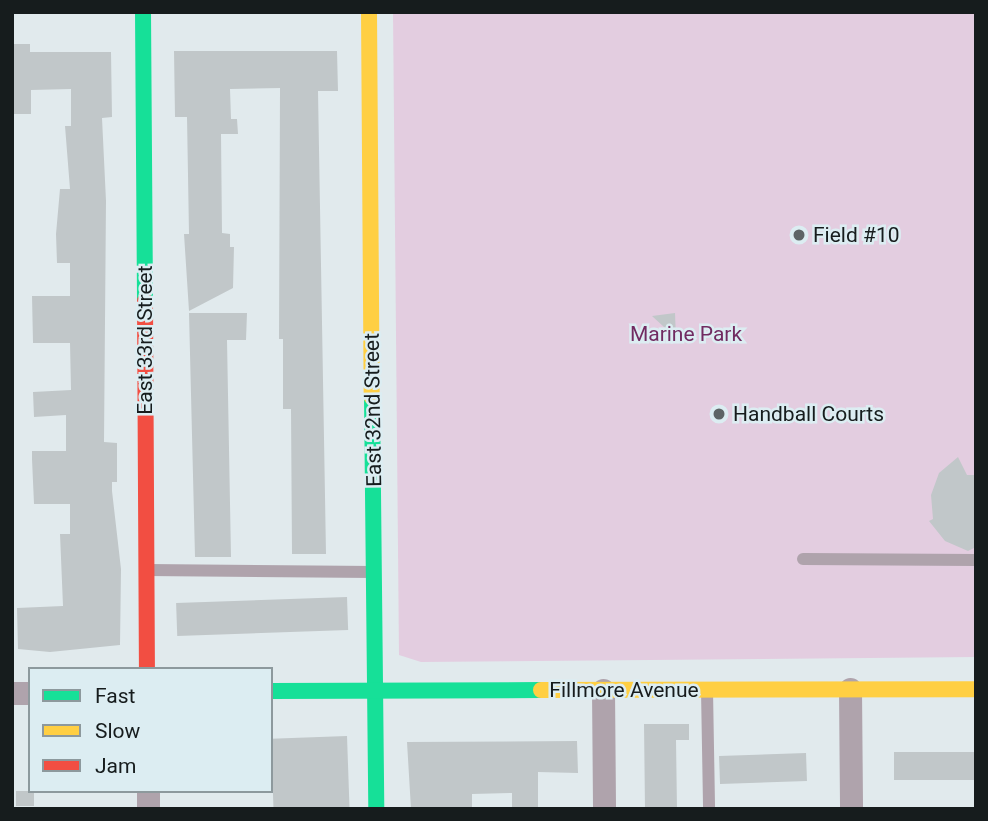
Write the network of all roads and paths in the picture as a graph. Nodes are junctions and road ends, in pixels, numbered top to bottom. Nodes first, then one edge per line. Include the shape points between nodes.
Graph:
1 (143, 12) edge
2 (369, 12) edge
3 (803, 559) dead end
4 (976, 560) edge
5 (147, 570) junction
6 (374, 572) junction
7 (148, 667) edge
8 (850, 689) junction
9 (603, 690) junction
10 (707, 690) junction
11 (976, 690) edge
12 (273, 691) edge
13 (375, 691) junction
14 (376, 809) edge
15 (604, 809) edge
16 (709, 809) edge
17 (851, 809) edge

1 - 5 street, East 33rd Street
2 - 6 street, East 32nd Street
3 - 4 lane
5 - 6 lane
5 - 7 street, East 33rd Street
6 - 13 street, East 32nd Street
8 - 10 street, Fillmore Avenue
8 - 11 street, Fillmore Avenue
8 - 17 street
9 - 10 street, Fillmore Avenue
9 - 13 street, Fillmore Avenue
9 - 15 street
10 - 16 lane
12 - 13 street, Fillmore Avenue
13 - 14 street, East 32nd Street

